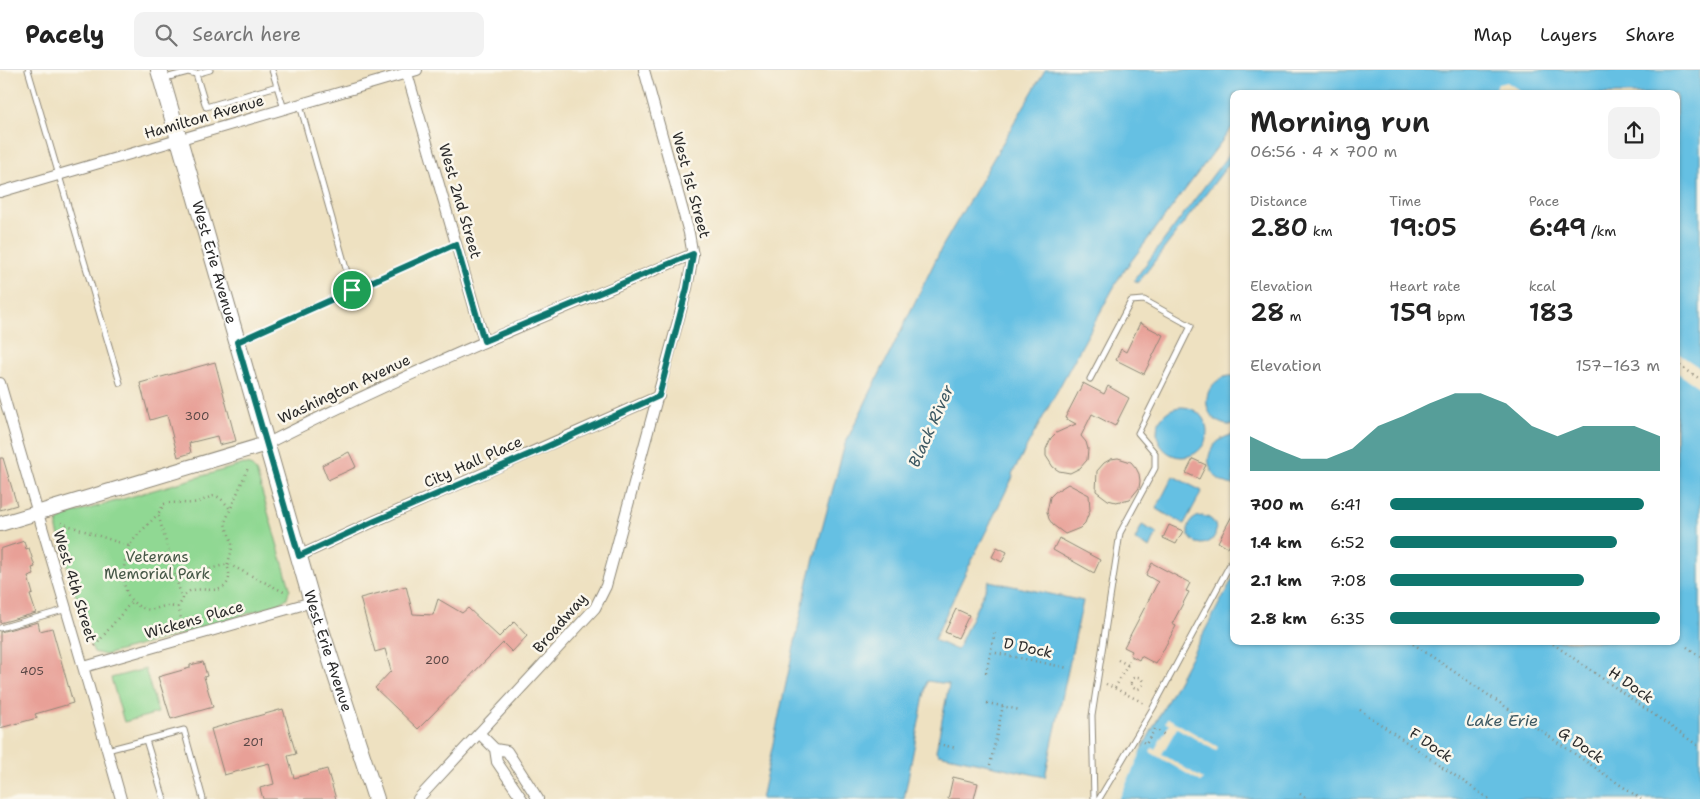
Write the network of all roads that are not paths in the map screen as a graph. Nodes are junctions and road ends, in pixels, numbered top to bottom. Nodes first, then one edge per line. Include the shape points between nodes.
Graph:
1 (28, 70) edge
2 (210, 70) edge
3 (272, 70) edge
4 (644, 70) edge
5 (410, 71) edge
6 (161, 74) edge
7 (196, 74) junction
8 (277, 86) junction
9 (300, 104) junction
10 (284, 109) junction
11 (179, 140) junction
12 (59, 175) junction
13 (0, 192) edge
14 (456, 244) junction
15 (693, 254) junction
16 (352, 290) junction
17 (484, 341) junction
18 (237, 342) junction
19 (1090, 380) dead end
20 (0, 383) edge
21 (120, 383) dead end
22 (659, 396) junction
23 (4, 415) edge
24 (266, 444) junction
25 (37, 513) junction
26 (0, 524) edge
27 (299, 556) junction
28 (1230, 564) edge
29 (312, 602) junction
30 (67, 609) junction
31 (0, 628) edge
32 (84, 667) junction
33 (479, 733) junction
34 (146, 740) junction
35 (495, 749) junction
36 (107, 750) junction
37 (120, 799) edge
38 (164, 799) edge
39 (203, 799) edge
40 (376, 799) edge
41 (418, 799) edge
42 (522, 799) edge
43 (538, 799) edge
44 (1094, 799) edge
45 (1099, 799) edge

1 - 12 lane
2 - 7 lane
3 - 8 lane
4 - 15 street, West 1st Street
5 - 9 street, Hamilton Avenue
5 - 14 street, West 2nd Street
6 - 7 lane
6 - 11 main road, West Erie Avenue
7 - 8 lane via 206,107
8 - 10 lane
9 - 10 street, Hamilton Avenue
9 - 16 lane
10 - 11 street, Hamilton Avenue
11 - 12 street, Hamilton Avenue
11 - 18 main road, West Erie Avenue
12 - 13 street, Hamilton Avenue
12 - 21 lane
14 - 16 lane
14 - 17 street, West 2nd Street
15 - 17 street, Washington Avenue
15 - 22 street, West 1st Street
16 - 18 lane
17 - 24 street, Washington Avenue
18 - 24 main road, West Erie Avenue
19 - 44 lane via 1131,301 1144,300 1191,326 1138,433 1155,453 1155,468 1120,533 1092,716
20 - 23 street, West 4th Street
22 - 27 street, City Hall Place
22 - 33 street, Broadway via 601,597 595,608
23 - 25 street, West 4th Street
24 - 25 street, Washington Avenue
24 - 27 main road, West Erie Avenue
25 - 26 street, Washington Avenue
25 - 30 street, West 4th Street
27 - 29 main road, West Erie Avenue
28 - 45 lane
29 - 32 street, Wickens Place
29 - 40 main road, West Erie Avenue
30 - 31 lane
30 - 32 street, West 4th Street
32 - 36 street, West 4th Street
33 - 35 street
33 - 41 street, Broadway
34 - 36 lane
34 - 38 lane
34 - 39 lane via 184,730
35 - 42 street via 497,762
35 - 43 street via 507,751
36 - 37 street, West 4th Street

